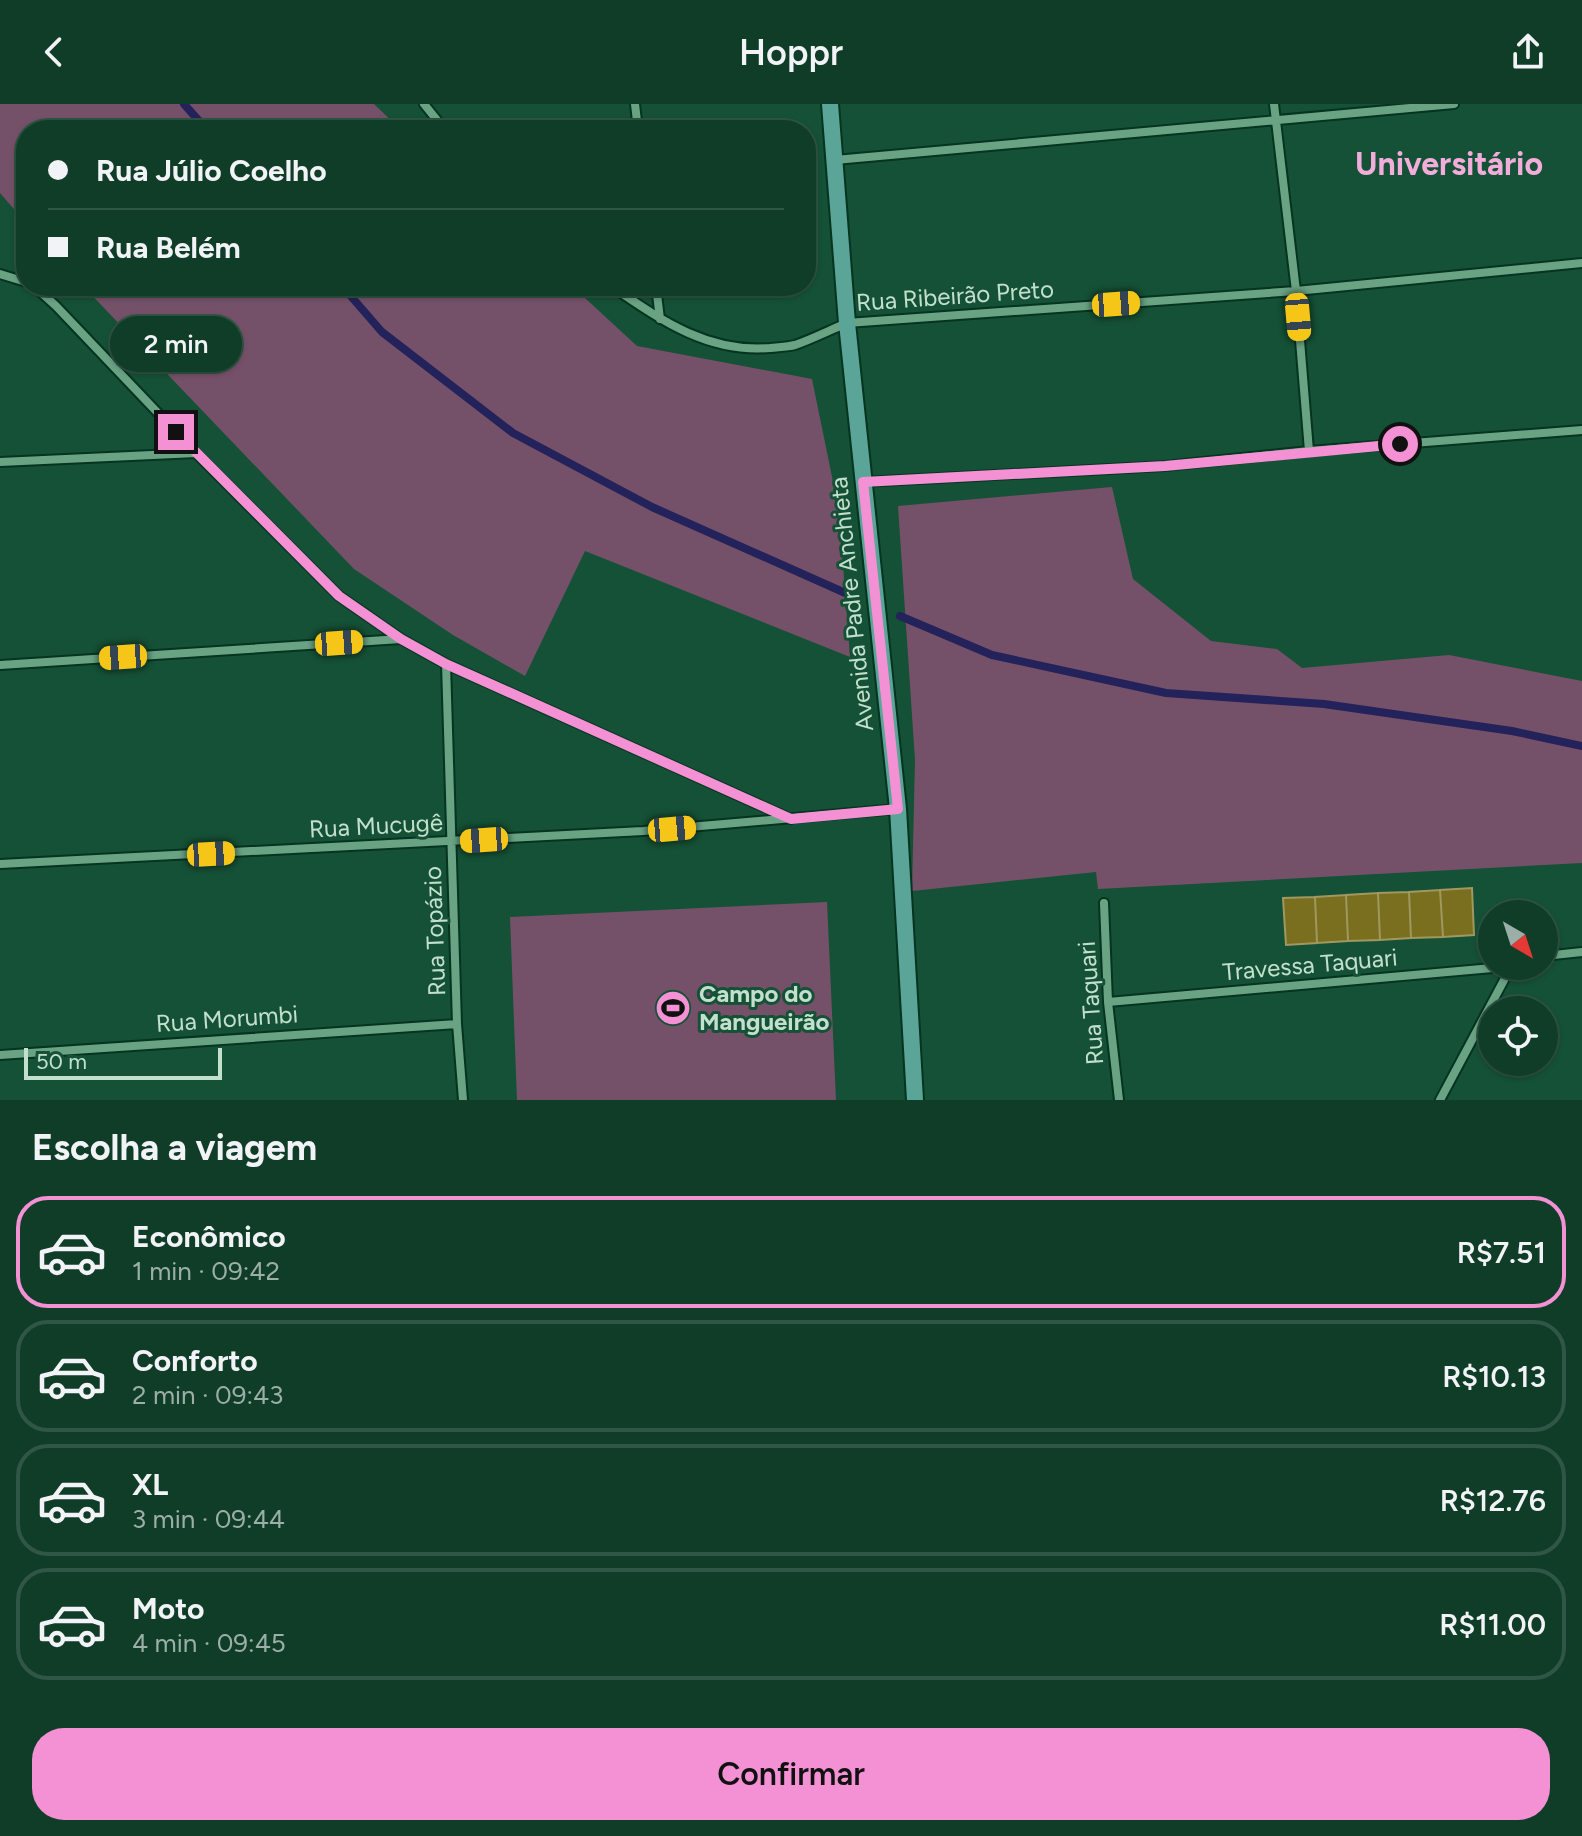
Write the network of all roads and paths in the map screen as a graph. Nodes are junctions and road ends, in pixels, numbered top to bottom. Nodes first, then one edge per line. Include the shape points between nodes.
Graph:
1 (424, 104) edge
2 (830, 104) edge
3 (1274, 104) edge
4 (1454, 104) edge
5 (437, 120) edge
6 (1276, 121) junction
7 (835, 160) junction
8 (1582, 263) edge
9 (1296, 291) junction
10 (45, 296) edge
11 (626, 296) edge
12 (657, 296) edge
13 (660, 319) junction
14 (847, 323) junction
15 (1582, 430) edge
16 (1309, 451) junction
17 (196, 453) junction
18 (0, 462) edge
19 (863, 482) junction
20 (401, 639) junction
21 (446, 664) junction
22 (0, 665) edge
23 (898, 809) junction
24 (791, 819) junction
25 (453, 842) junction
26 (0, 864) edge
27 (1104, 903) dead end
28 (1582, 952) edge
29 (1558, 955) edge
30 (1478, 970) edge
31 (1506, 980) edge
32 (1108, 1002) junction
33 (457, 1024) junction
34 (0, 1055) edge
35 (463, 1100) edge
36 (915, 1100) edge
37 (1119, 1100) edge
38 (1440, 1100) edge

1 - 5 street
2 - 7 street, Avenida Padre Anchieta
3 - 6 street
4 - 6 street
6 - 7 street
6 - 9 street
7 - 14 street, Avenida Padre Anchieta
8 - 9 street, Rua Ribeirão Preto
9 - 14 street, Rua Ribeirão Preto
9 - 16 street
10 - 17 street
11 - 13 street, Rua Ribeirão Preto
12 - 13 street
13 - 14 street, Rua Ribeirão Preto via 686,333 748,350 792,346
14 - 19 street, Avenida Padre Anchieta
15 - 16 street
16 - 19 street via 1165,466
17 - 18 street
17 - 20 street via 339,596
19 - 23 street, Avenida Padre Anchieta
20 - 21 street
20 - 22 street
21 - 24 street
21 - 25 street, Rua Topázio
23 - 24 street, Rua Mucugê
23 - 36 street, Avenida Padre Anchieta
24 - 25 street, Rua Mucugê
25 - 26 street, Rua Mucugê
25 - 33 street, Rua Topázio
27 - 32 street, Rua Taquari
28 - 29 street
30 - 32 street, Travessa Taquari
31 - 38 street
32 - 37 street, Rua Taquari
33 - 34 street, Rua Morumbi
33 - 35 street, Rua Topázio

